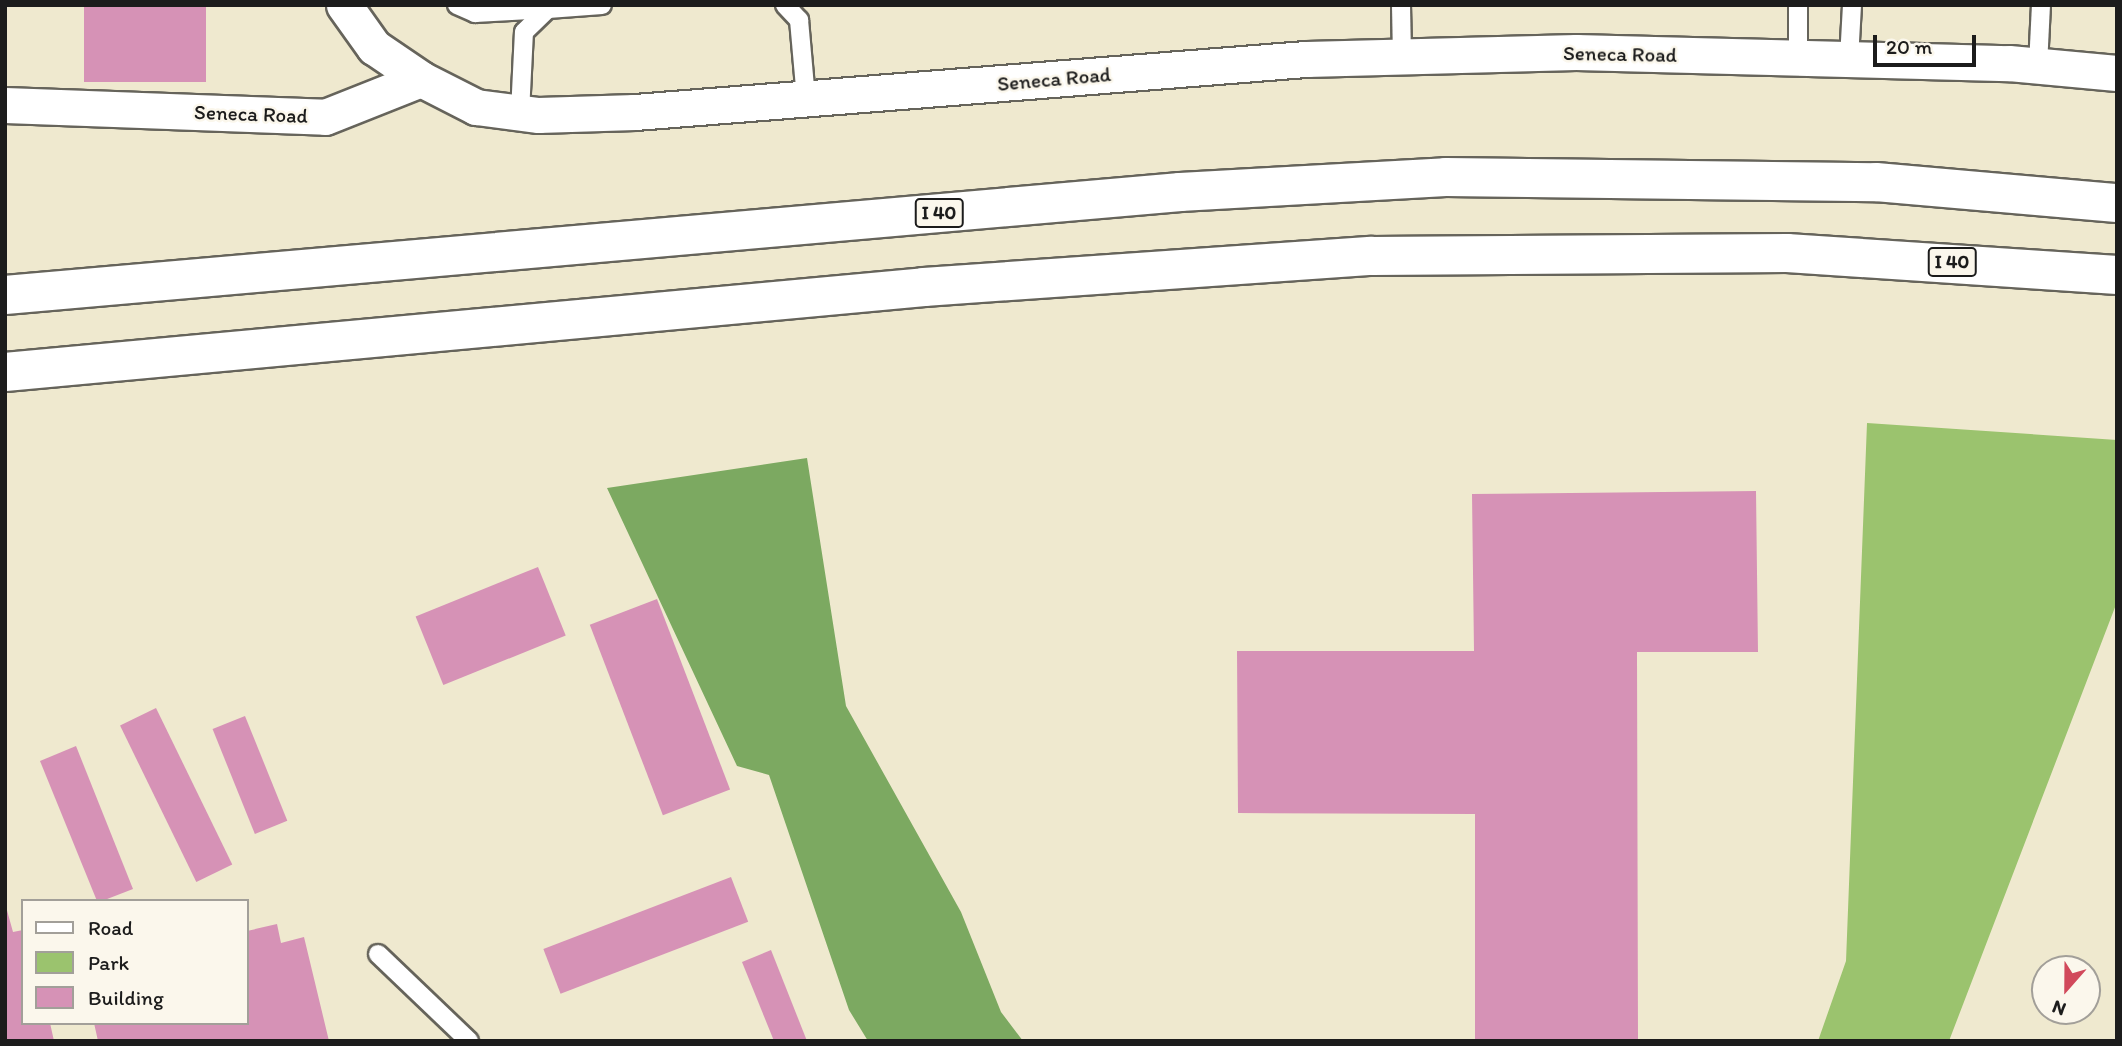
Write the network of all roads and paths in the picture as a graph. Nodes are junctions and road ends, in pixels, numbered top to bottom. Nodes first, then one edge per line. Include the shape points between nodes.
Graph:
1 (344, 5) edge
2 (457, 5) edge
3 (602, 5) edge
4 (785, 5) edge
5 (1401, 5) edge
6 (1798, 5) edge
7 (1852, 5) edge
8 (2041, 5) edge
9 (548, 9) junction
10 (1402, 57) junction
11 (1798, 58) junction
12 (1849, 59) junction
13 (2038, 66) junction
14 (2117, 73) edge
15 (421, 79) junction
16 (806, 99) junction
17 (5, 105) edge
18 (520, 113) junction
19 (2117, 203) edge
20 (2117, 275) edge
21 (5, 295) edge
22 (5, 372) edge
23 (378, 954) dead end
24 (468, 1041) edge

1 - 15 street via 374,47
2 - 9 lane via 475,13
3 - 9 lane
4 - 16 lane via 799,20
5 - 10 lane
6 - 11 lane
7 - 12 lane
8 - 13 lane
9 - 18 lane via 524,32
10 - 11 street, Seneca Road via 1576,52
10 - 16 street, Seneca Road via 1306,59
11 - 12 street, Seneca Road
12 - 13 street, Seneca Road
13 - 14 street, Seneca Road
15 - 17 street, Seneca Road via 325,117
15 - 18 street, Seneca Road via 476,107
16 - 18 street, Seneca Road via 635,112
19 - 21 highway, I 40 via 1876,183 1447,177 1180,192
20 - 22 highway, I 40 via 1787,253 1372,256 924,287
23 - 24 lane

